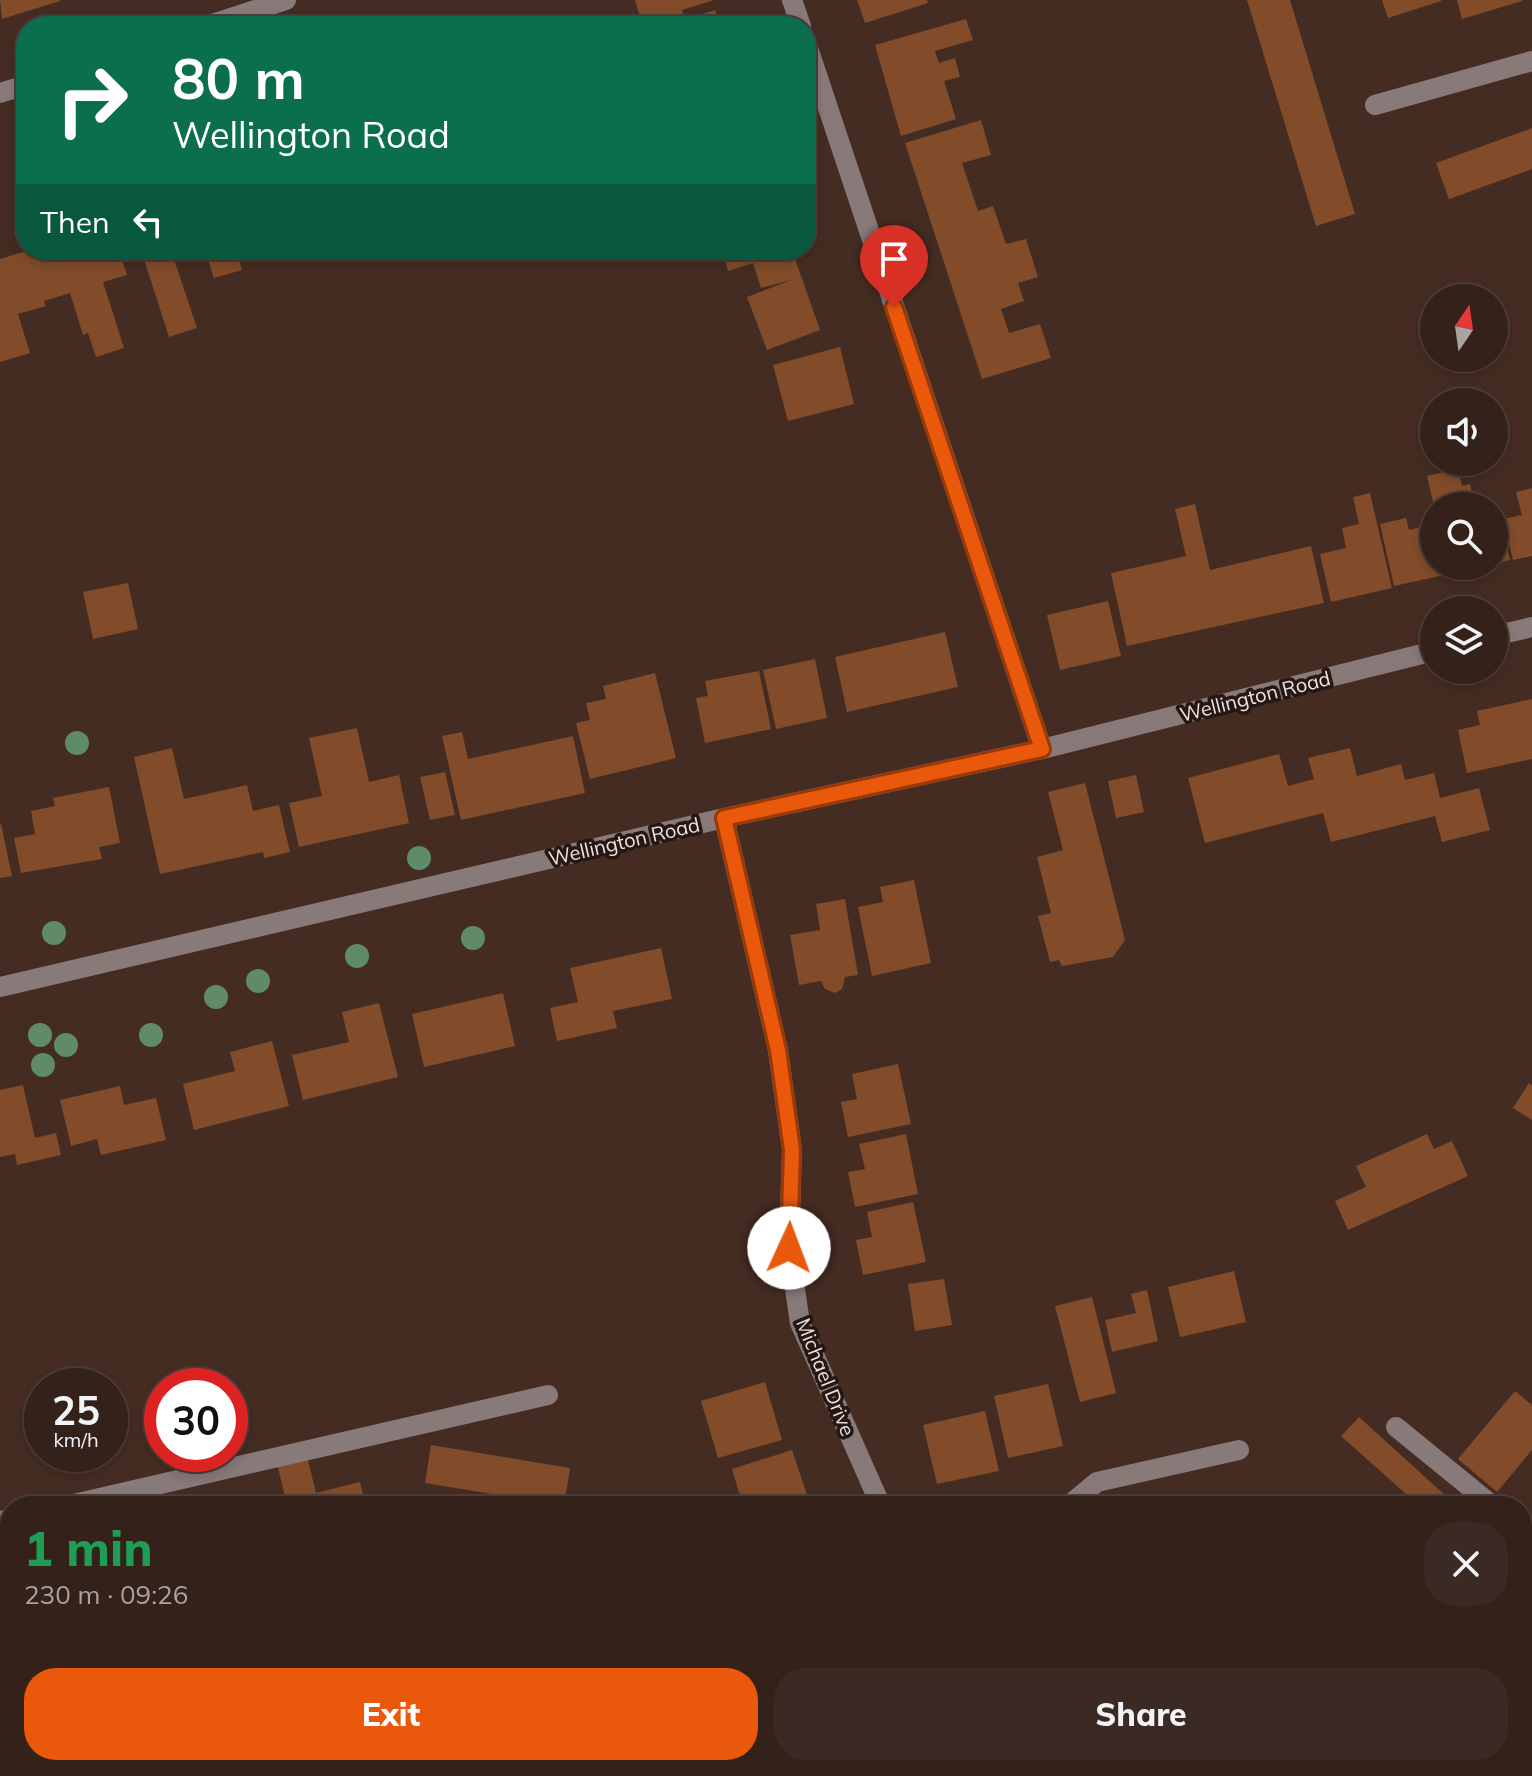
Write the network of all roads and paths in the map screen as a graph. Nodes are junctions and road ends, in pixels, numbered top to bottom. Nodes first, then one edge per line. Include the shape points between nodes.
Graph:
1 (286, 0) edge
2 (237, 16) edge
3 (1532, 61) edge
4 (816, 72) edge
5 (1375, 105) dead end
6 (1532, 627) edge
7 (1508, 633) edge
8 (1420, 654) edge
9 (1042, 749) junction
10 (724, 818) junction
11 (0, 987) edge
12 (548, 1395) dead end
13 (1396, 1427) dead end
14 (1239, 1450) dead end
15 (109, 1496) edge
16 (877, 1496) edge
17 (1080, 1496) edge
18 (1481, 1496) edge

1 - 2 street
3 - 5 street
4 - 9 street
6 - 7 street
8 - 9 street, Wellington Road
9 - 10 street, Wellington Road
10 - 11 street, Wellington Road
10 - 16 street, Michael Drive via 778,1050 792,1150 789,1248 800,1323
12 - 15 street
13 - 18 street
14 - 17 street via 1097,1482

